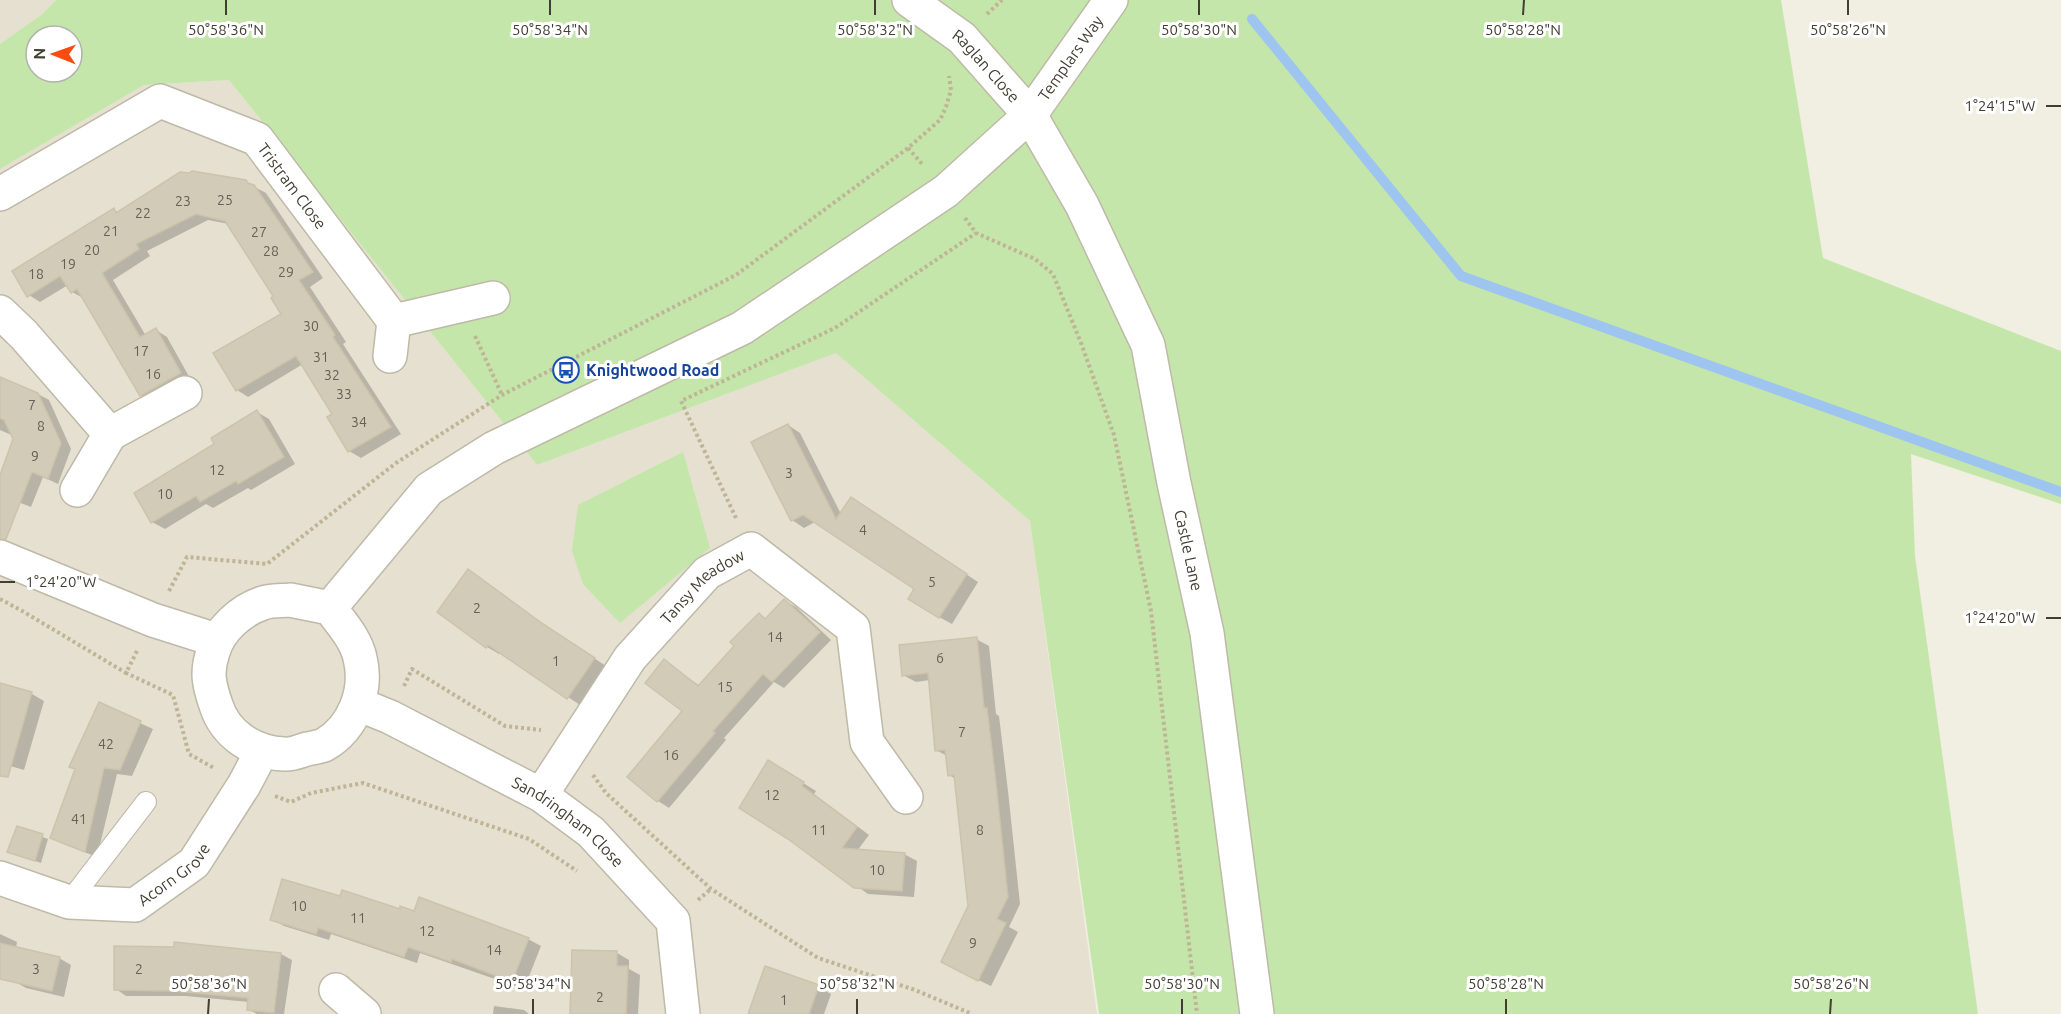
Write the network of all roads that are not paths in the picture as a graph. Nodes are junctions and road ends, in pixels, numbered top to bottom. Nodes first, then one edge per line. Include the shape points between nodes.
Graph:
1 (909, 0) edge
2 (1112, 0) edge
3 (1030, 115) junction
4 (0, 194) edge
5 (493, 298) dead end
6 (0, 312) edge
7 (394, 321) junction
8 (390, 356) dead end
9 (185, 393) dead end
10 (110, 434) junction
11 (77, 490) dead end
12 (0, 557) edge
13 (330, 608) junction
14 (216, 640) junction
15 (358, 704) junction
16 (262, 752) junction
17 (541, 795) junction
18 (906, 797) dead end
19 (146, 802) dead end
20 (0, 878) edge
21 (69, 902) junction
22 (336, 990) dead end
23 (364, 1014) edge
24 (682, 1014) edge
25 (1257, 1014) edge

1 - 3 street, Raglan Close via 962,38
2 - 3 street, Templars Way
3 - 13 street via 946,191 742,328 494,448 429,489
3 - 25 street, Castle Lane via 1082,205 1148,345 1207,633
4 - 7 street, Tristram Close via 160,101 257,139
5 - 7 street
6 - 10 street
7 - 8 street
9 - 10 street
10 - 11 street
12 - 14 street via 153,620
13 - 14 street via 290,600 263,603 239,615
13 - 15 street via 351,637 360,658 363,685
14 - 16 street via 208,682 220,719 239,739
15 - 16 street via 345,727 324,745 287,755
15 - 17 street, Sandringham Close
16 - 21 street, Acorn Grove via 194,863 135,906
17 - 18 street, Tansy Meadow via 637,649 707,573 751,549 852,628 867,742
17 - 24 street, Sandringham Close via 591,832 673,921
19 - 21 lane
20 - 21 street, Acorn Grove
22 - 23 street

